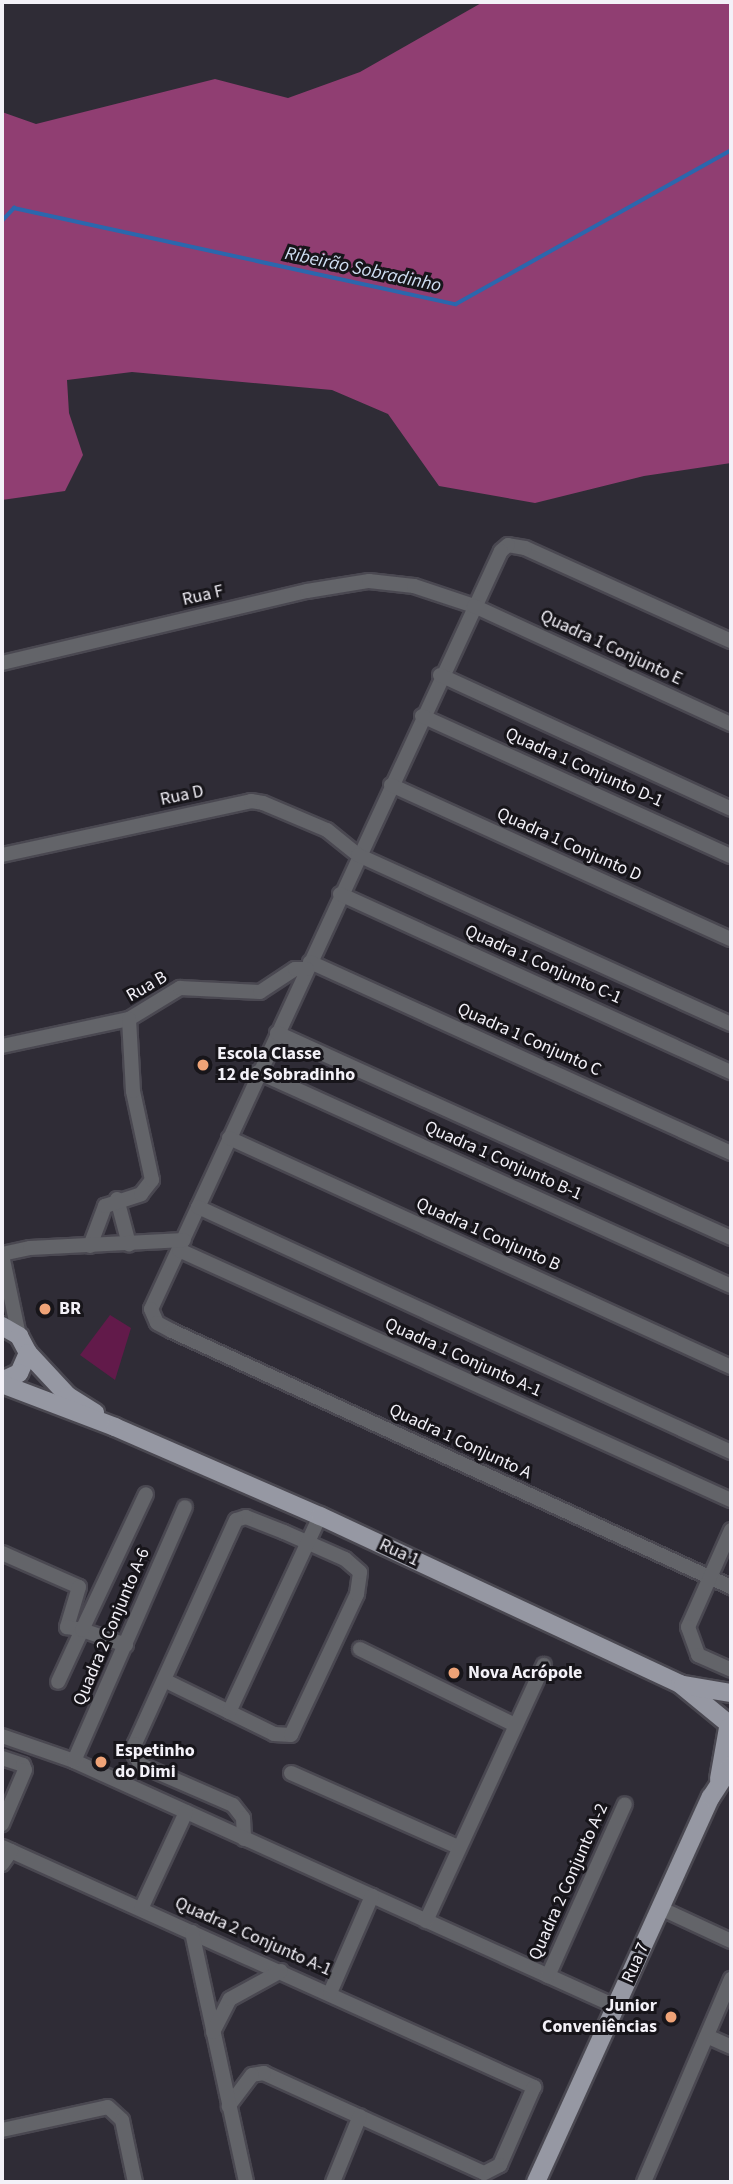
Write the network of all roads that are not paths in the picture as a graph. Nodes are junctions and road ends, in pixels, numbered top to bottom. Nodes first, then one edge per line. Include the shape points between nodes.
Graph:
1 (474, 606) junction
2 (731, 641) edge
3 (2, 663) edge
4 (440, 675) junction
5 (422, 716) junction
6 (731, 724) edge
7 (391, 785) junction
8 (731, 809) edge
9 (2, 855) edge
10 (358, 855) junction
11 (731, 856) edge
12 (340, 894) junction
13 (731, 939) edge
14 (309, 965) junction
15 (129, 1019) junction
16 (731, 1024) edge
17 (277, 1033) junction
18 (2, 1046) edge
19 (258, 1072) junction
20 (731, 1072) edge
21 (229, 1138) junction
22 (731, 1153) edge
23 (117, 1199) junction
24 (198, 1207) junction
25 (731, 1238) edge
26 (128, 1244) junction
27 (182, 1245) junction
28 (90, 1246) junction
29 (2, 1259) edge
30 (5, 1281) edge
31 (731, 1286) edge
32 (2, 1326) edge
33 (19, 1336) junction
34 (27, 1353) junction
35 (731, 1367) edge
36 (2, 1382) edge
37 (115, 1427) junction
38 (731, 1452) edge
39 (146, 1494) dead end
40 (731, 1500) edge
41 (185, 1507) dead end
42 (320, 1516) junction
43 (731, 1530) edge
44 (305, 1542) junction
45 (2, 1553) edge
46 (709, 1577) junction
47 (731, 1587) edge
48 (82, 1630) junction
49 (125, 1645) junction
50 (360, 1649) dead end
51 (544, 1665) dead end
52 (731, 1670) edge
53 (166, 1681) junction
54 (58, 1682) dead end
55 (680, 1685) junction
56 (731, 1695) edge
57 (229, 1712) junction
58 (515, 1725) junction
59 (728, 1727) edge
60 (2, 1736) edge
61 (2, 1758) edge
62 (74, 1761) junction
63 (731, 1766) edge
64 (291, 1773) dead end
65 (718, 1782) junction
66 (625, 1804) dead end
67 (186, 1812) junction
68 (2, 1824) edge
69 (244, 1839) junction
70 (458, 1847) junction
71 (5, 1854) edge
72 (372, 1896) junction
73 (660, 1908) junction
74 (141, 1909) junction
75 (426, 1921) junction
76 (192, 1932) junction
77 (731, 1941) edge
78 (281, 1970) junction
79 (548, 1976) junction
80 (731, 1979) edge
81 (330, 1993) junction
82 (617, 2007) junction
83 (212, 2032) junction
84 (709, 2037) junction
85 (731, 2047) edge
86 (229, 2106) junction
87 (360, 2116) junction
88 (2, 2130) edge
89 (135, 2182) edge
90 (246, 2182) edge
91 (333, 2182) edge
92 (536, 2182) edge
93 (644, 2182) edge

1 - 2 street via 508,545 526,548
1 - 3 street, Rua F via 414,586 350,581
1 - 4 street
1 - 6 street, Quadra 1 Conjunto E
4 - 5 street
4 - 8 street, Quadra 1 Conjunto D-1
5 - 7 street
5 - 11 street, Quadra 1 Conjunto D-1
7 - 10 street
7 - 13 street, Quadra 1 Conjunto D
9 - 10 street, Rua D via 251,801 307,820
10 - 12 street
10 - 16 street, Quadra 1 Conjunto C-1
12 - 14 street
12 - 20 street, Quadra 1 Conjunto C-1
14 - 15 street, Rua B via 260,992 180,988
14 - 17 street
14 - 22 street, Quadra 1 Conjunto C
15 - 18 street, Rua B
15 - 23 street via 132,1091 153,1174 141,1194
17 - 19 street
17 - 25 street, Quadra 1 Conjunto B-1
19 - 21 street
19 - 31 street, Quadra 1 Conjunto B-1
21 - 24 street
21 - 35 street, Quadra 1 Conjunto B
23 - 26 street
23 - 28 street via 97,1218
24 - 27 street
24 - 38 street, Quadra 1 Conjunto A-1
26 - 27 street
26 - 28 street
27 - 40 street, Quadra 1 Conjunto A-1
27 - 46 street, Quadra 1 Conjunto A via 151,1309 157,1323
28 - 29 street
29 - 30 street
30 - 33 street
32 - 33 main road
33 - 34 main road
34 - 36 main road via 19,1373
34 - 37 main road via 68,1396
36 - 37 main road
37 - 42 main road, Rua 1
39 - 48 street
41 - 49 street, Quadra 2 Conjunto A-6
42 - 44 street
42 - 55 main road, Rua 1
43 - 46 street
44 - 53 street via 246,1517 236,1520
44 - 57 street
44 - 57 street via 357,1566 361,1581 296,1730 291,1735 274,1734
45 - 48 street via 77,1585 80,1591 67,1627
46 - 47 street, Quadra 1 Conjunto A
46 - 52 street via 688,1627 690,1641 698,1655
48 - 49 street
48 - 54 street
49 - 62 street, Quadra 2 Conjunto A-6
50 - 58 street
51 - 58 street
53 - 57 street
53 - 69 street via 135,1744 136,1759 233,1805 243,1818
55 - 56 main road, Rua 1
55 - 59 main road, Rua 1
56 - 59 main road, Rua 7
58 - 70 street
59 - 65 main road, Rua 7
60 - 62 street
61 - 68 street via 23,1765 25,1770
62 - 67 street
63 - 65 main road, Rua 7
64 - 70 street
65 - 73 main road, Rua 7
66 - 79 street, Quadra 2 Conjunto A-2
67 - 69 street
67 - 74 street
69 - 72 street
70 - 75 street
71 - 74 street, Quadra 2 Conjunto A-1
72 - 75 street
72 - 81 street, Quadra 2 Conjunto A-1
73 - 77 street
73 - 82 main road, Rua 7
74 - 76 street, Quadra 2 Conjunto A-1
75 - 79 street
76 - 78 street, Quadra 2 Conjunto A-1
76 - 83 street
78 - 81 street, Quadra 2 Conjunto A-1
78 - 83 street via 236,1995
79 - 82 street
80 - 84 street
81 - 87 street via 534,2087 495,2171 484,2173
82 - 92 main road, Rua 7
83 - 86 street
84 - 85 street
84 - 93 street
86 - 87 street via 252,2075 264,2073
86 - 90 street
87 - 91 street
88 - 89 street via 108,2107 122,2120

